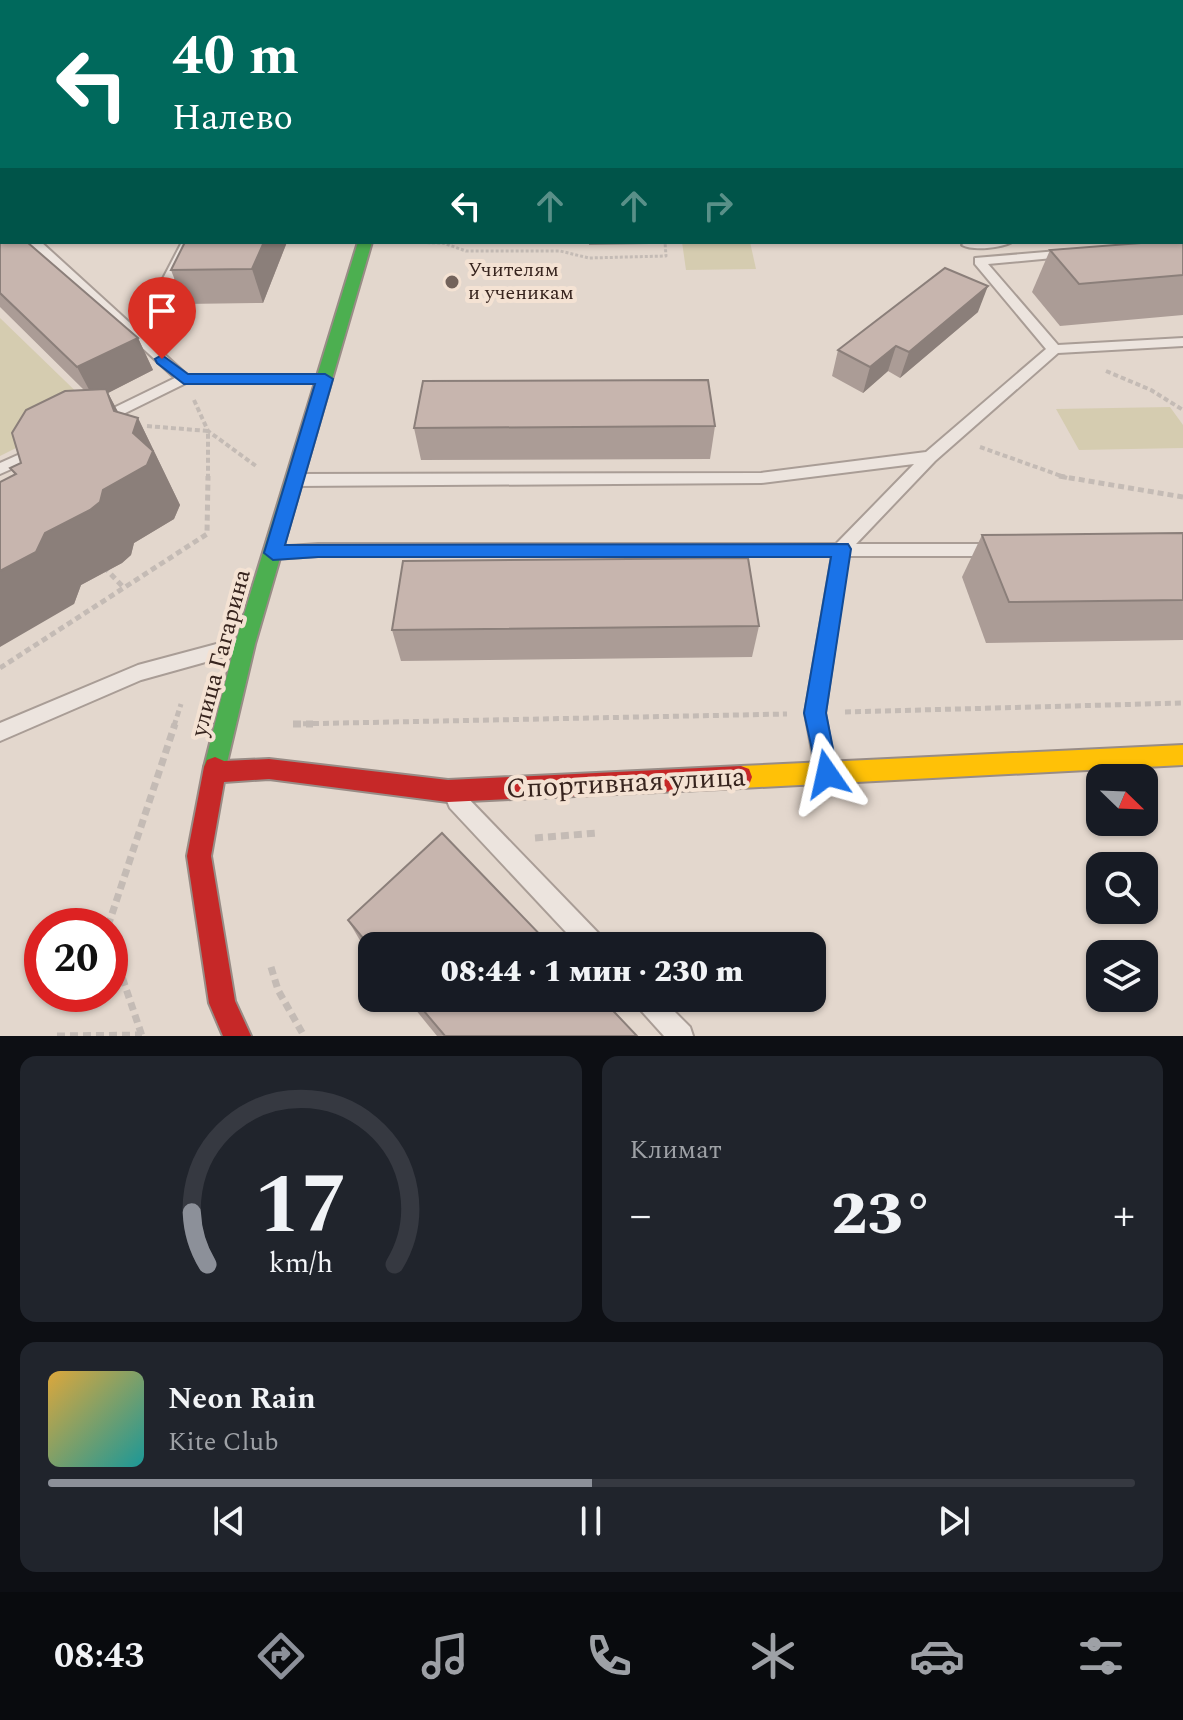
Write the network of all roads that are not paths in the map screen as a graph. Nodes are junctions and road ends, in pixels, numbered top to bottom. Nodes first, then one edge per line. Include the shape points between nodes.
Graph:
1 (36, 244) edge
2 (187, 244) edge
3 (364, 244) edge
4 (981, 244) edge
5 (968, 245) dead end
6 (1089, 253) edge
7 (163, 290) dead end
8 (1183, 342) edge
9 (1054, 349) junction
10 (325, 379) junction
11 (186, 384) junction
12 (84, 428) edge
13 (56, 442) edge
14 (930, 457) junction
15 (0, 469) edge
16 (294, 480) junction
17 (841, 549) junction
18 (1012, 550) edge
19 (273, 553) junction
20 (245, 644) junction
21 (0, 732) edge
22 (1183, 755) edge
23 (214, 772) junction
24 (827, 774) junction
25 (448, 791) junction
26 (582, 932) edge
27 (658, 1012) edge
28 (237, 1036) edge
29 (681, 1036) edge

1 - 11 lane
2 - 7 lane
3 - 10 street, улица Гагарина
4 - 5 lane
6 - 9 lane via 979,261
8 - 9 lane
9 - 14 lane
10 - 11 lane
10 - 16 street, улица Гагарина
11 - 12 lane
13 - 15 lane
14 - 16 lane via 761,478
14 - 17 lane
16 - 19 street, улица Гагарина
17 - 18 lane
17 - 19 lane
17 - 24 lane via 815,713
19 - 20 street, улица Гагарина
20 - 21 lane via 138,673
20 - 23 street, улица Гагарина
22 - 24 street, Спортивная улица
23 - 25 street, Спортивная улица via 269,769
23 - 28 street, улица Гагарина via 199,856 222,1003
24 - 25 street, Спортивная улица
25 - 26 lane
27 - 29 lane

